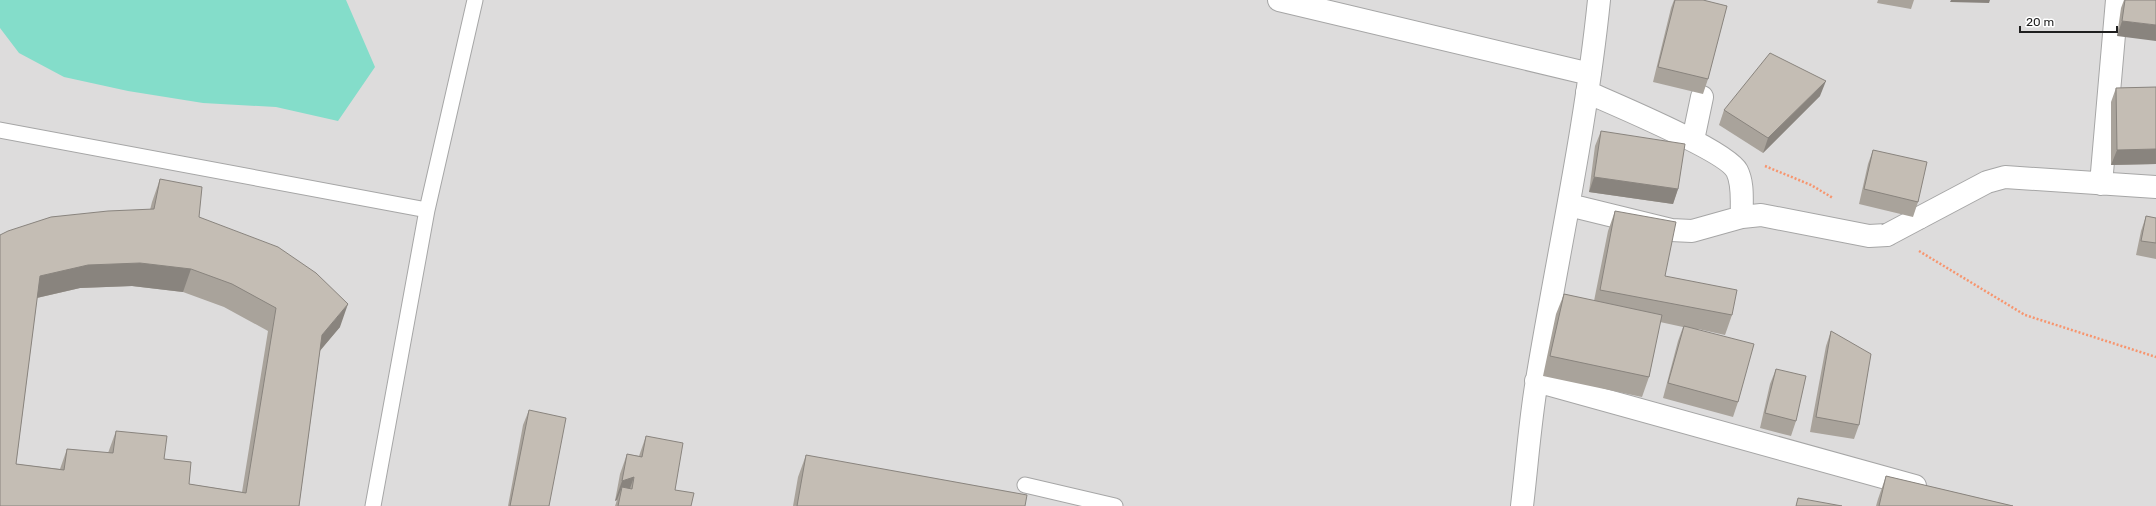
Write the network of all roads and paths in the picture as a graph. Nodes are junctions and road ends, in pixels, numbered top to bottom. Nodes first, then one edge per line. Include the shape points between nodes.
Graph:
1 (475, 0) edge
2 (1279, 0) edge
3 (1599, 0) edge
4 (2117, 0) edge
5 (1589, 83) junction
6 (1702, 97) dead end
7 (0, 130) edge
8 (1694, 135) junction
9 (2101, 184) junction
10 (2156, 187) edge
11 (1570, 205) junction
12 (427, 210) junction
13 (1742, 217) junction
14 (1536, 381) junction
15 (1025, 485) dead end
16 (1933, 491) edge
17 (373, 506) edge
18 (1115, 506) edge
19 (1522, 506) edge

1 - 12 lane
2 - 5 street
3 - 5 street
4 - 9 street
5 - 8 street
5 - 11 street
6 - 8 street
7 - 12 lane
8 - 13 street via 1737,171 1741,182
9 - 10 street
9 - 13 street, bridge via 2005,177 1987,182 1887,235 1869,236 1761,215
11 - 13 street via 1672,230 1692,231
11 - 14 street
12 - 17 lane
14 - 16 street
14 - 19 street
15 - 18 lane

